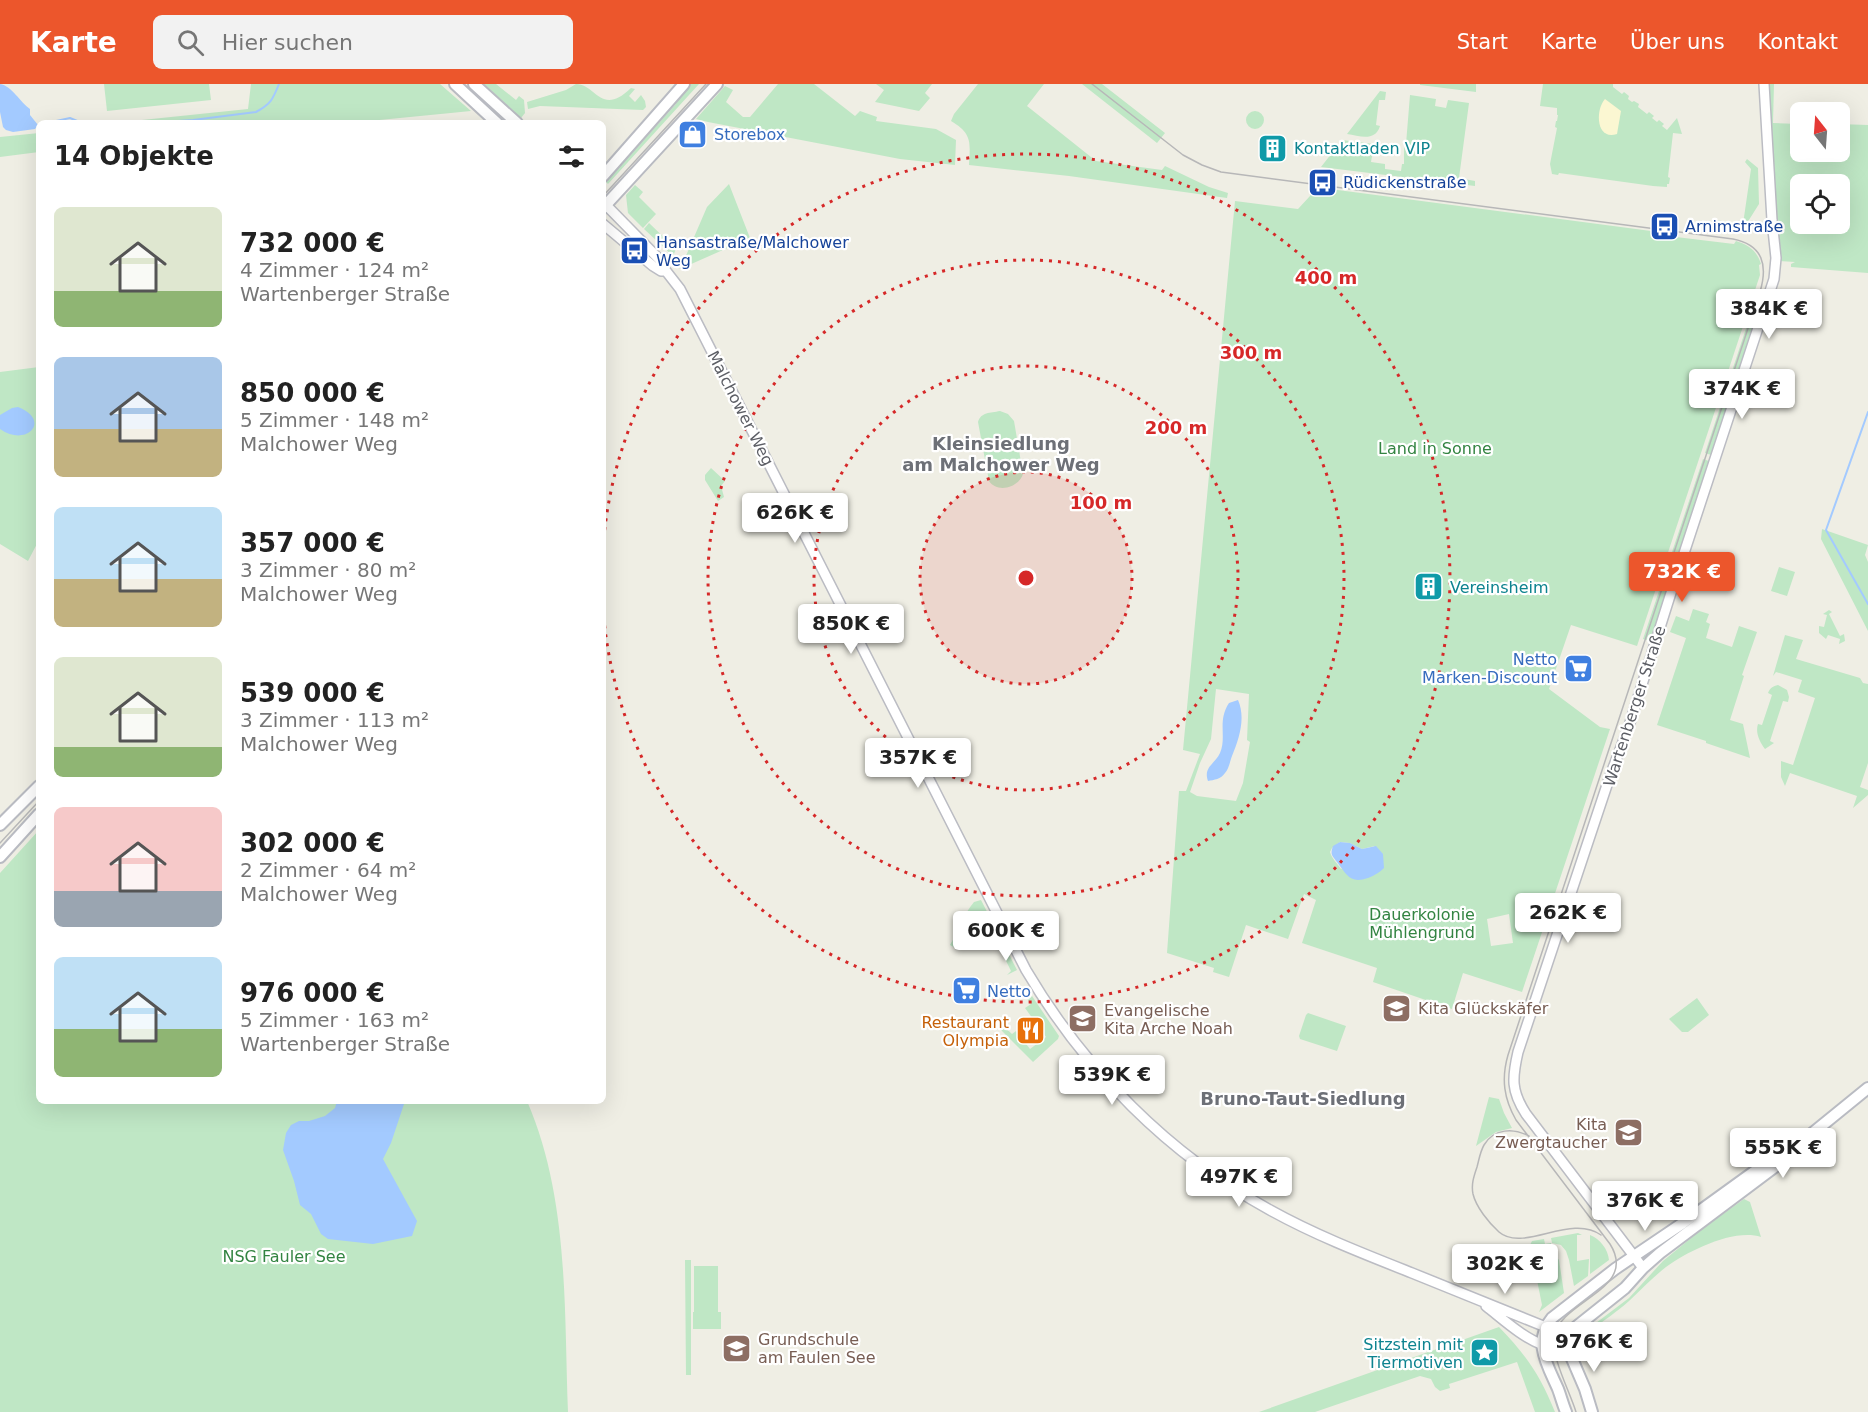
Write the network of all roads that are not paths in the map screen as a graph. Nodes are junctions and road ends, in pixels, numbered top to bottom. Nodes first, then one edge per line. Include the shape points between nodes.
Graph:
1 (455, 84) edge
2 (474, 84) edge
3 (684, 84) edge
4 (717, 84) edge
5 (1764, 84) edge
6 (494, 120) edge
7 (514, 120) edge
8 (606, 173) edge
9 (606, 203) edge
10 (606, 207) edge
11 (606, 227) edge
12 (666, 271) junction
13 (36, 789) edge
14 (36, 817) edge
15 (0, 825) edge
16 (0, 857) edge
17 (1868, 1088) edge
18 (1793, 1149) junction
19 (1634, 1257) junction
20 (1643, 1268) junction
21 (1476, 1298) junction
22 (1546, 1327) junction
23 (1568, 1342) junction
24 (1543, 1345) junction
25 (1566, 1412) edge
26 (1592, 1412) edge

1 - 6 main road
2 - 7 main road
3 - 8 main road
4 - 9 main road
5 - 19 street, Wartenberger Straße via 1776,258 1774,279 1518,1052 1514,1074 1516,1096 1526,1114
10 - 12 street, Malchower Weg via 661,261
11 - 12 street, Malchower Weg via 653,266
12 - 21 street, Malchower Weg via 683,293 1026,970 1080,1050 1150,1124 1244,1195 1317,1234
13 - 15 main road
14 - 16 main road
17 - 18 main road
18 - 19 main road via 1773,1158
18 - 20 main road
19 - 20 street, Wartenberger Straße
19 - 22 main road via 1556,1313
20 - 23 main road via 1625,1288 1575,1326
21 - 22 street, Malchower Weg
21 - 24 street, Malchower Weg via 1516,1330
22 - 23 street, Malchower Weg
22 - 24 main road
23 - 24 street, Malchower Weg via 1554,1347
23 - 26 main road
24 - 25 main road via 1547,1368

